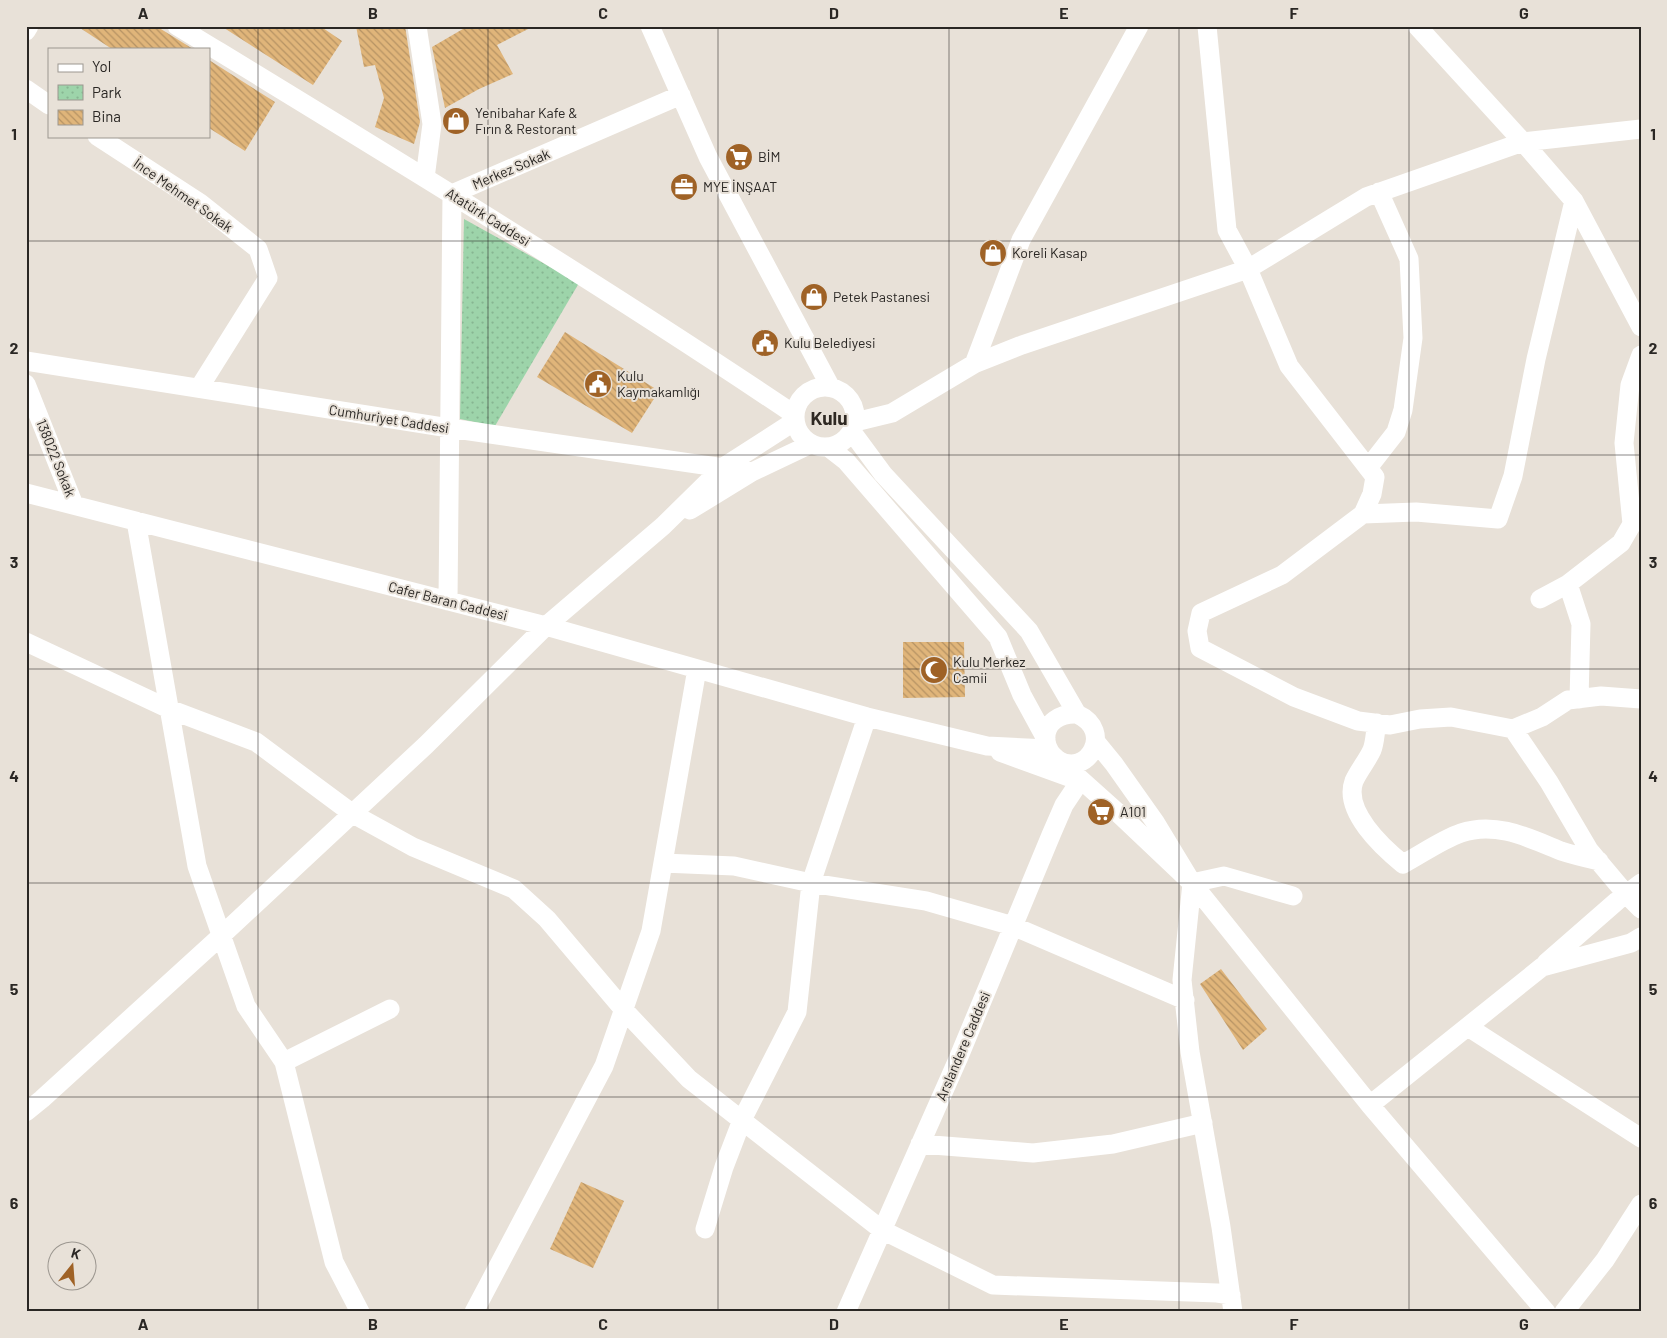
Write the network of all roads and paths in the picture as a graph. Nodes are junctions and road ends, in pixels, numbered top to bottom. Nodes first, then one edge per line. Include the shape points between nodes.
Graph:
1 (29, 26) edge
2 (177, 26) edge
3 (417, 26) edge
4 (650, 26) edge
5 (1139, 26) edge
6 (1207, 26) edge
7 (1417, 26) edge
8 (26, 31) edge
9 (26, 89) edge
10 (680, 95) junction
11 (48, 104) edge
12 (1641, 129) edge
13 (100, 138) edge
14 (1523, 142) junction
15 (426, 178) junction
16 (1380, 192) junction
17 (452, 194) junction
18 (1574, 201) junction
19 (1248, 269) junction
20 (1641, 327) edge
21 (1641, 355) edge
22 (26, 361) edge
23 (974, 364) junction
24 (26, 384) edge
25 (830, 386) junction
26 (199, 388) junction
27 (795, 418) junction
28 (853, 427) junction
29 (449, 428) junction
30 (819, 445) junction
31 (722, 468) junction
32 (1368, 468) junction
33 (752, 472) junction
34 (26, 493) edge
35 (74, 505) junction
36 (1363, 514) junction
37 (136, 521) junction
38 (663, 526) junction
39 (1568, 584) junction
40 (1540, 599) dead end
41 (448, 601) junction
42 (546, 626) junction
43 (26, 642) edge
44 (697, 669) junction
45 (1579, 699) junction
46 (1641, 699) edge
47 (169, 709) junction
48 (1076, 714) junction
49 (867, 717) junction
50 (1377, 723) junction
51 (1513, 729) junction
52 (1096, 742) junction
53 (987, 746) junction
54 (1051, 750) junction
55 (1080, 781) junction
56 (352, 814) junction
57 (1599, 861) junction
58 (663, 863) junction
59 (811, 882) junction
60 (1192, 883) junction
61 (1633, 889) edge
62 (1293, 896) dead end
63 (1641, 909) edge
64 (1013, 926) junction
65 (222, 935) junction
66 (1641, 937) edge
67 (1542, 966) junction
68 (1185, 1000) junction
69 (390, 1009) dead end
70 (624, 1010) junction
71 (1468, 1027) junction
72 (284, 1062) junction
73 (1370, 1105) junction
74 (26, 1112) edge
75 (742, 1120) junction
76 (1203, 1123) junction
77 (1641, 1138) edge
78 (920, 1144) junction
79 (1640, 1208) edge
80 (705, 1229) dead end
81 (882, 1230) junction
82 (1232, 1304) edge
83 (360, 1312) edge
84 (474, 1312) edge
85 (846, 1312) edge
86 (1546, 1312) edge
87 (1564, 1312) edge

1 - 8 street
2 - 15 street, Atatürk Caddesi
3 - 15 street via 432,124
4 - 10 street
5 - 23 street via 1021,240
6 - 19 street via 1227,230
7 - 14 street
9 - 11 street
10 - 17 street, Merkez Sokak
10 - 25 street via 708,157
12 - 14 street
13 - 26 street, İnce Mehmet Sokak via 200,203 258,249 268,278
14 - 16 street
14 - 18 street
15 - 17 street, Atatürk Caddesi
16 - 19 street via 1366,197
16 - 32 street via 1409,259 1413,338 1403,410 1396,432
17 - 27 street, Atatürk Caddesi via 714,360
17 - 29 street
18 - 20 street
18 - 36 street via 1536,359 1513,476 1498,519 1416,512
19 - 23 street
19 - 32 street via 1289,366
21 - 39 street via 1630,385 1624,443 1632,524 1621,543
22 - 26 street, Cumhuriyet Caddesi
23 - 28 street via 892,413
24 - 35 street, 138022 Sokak
25 - 27 street via 812,389 804,395 798,402
25 - 28 street via 853,403
26 - 29 street, Cumhuriyet Caddesi
27 - 30 street via 803,438
27 - 31 street
28 - 30 street via 842,442
28 - 48 street via 883,474 1029,631
29 - 31 street, Cumhuriyet Caddesi
29 - 41 street
30 - 33 street
30 - 54 street via 846,461 998,637 1022,695
31 - 33 street, Cumhuriyet Caddesi
31 - 38 street
32 - 36 street via 1375,478
33 - 38 street
34 - 35 street, Cafer Baran Caddesi
35 - 37 street, Cafer Baran Caddesi
36 - 50 street via 1282,575 1201,613 1197,631 1200,648 1294,697 1358,721
37 - 41 street, Cafer Baran Caddesi
37 - 47 street
38 - 42 street
39 - 40 street
39 - 45 street via 1581,624
41 - 42 street, Cafer Baran Caddesi
42 - 44 street, Cafer Baran Caddesi
42 - 56 street
43 - 47 street
44 - 49 street, Cafer Baran Caddesi
44 - 58 street
45 - 46 street via 1601,696
45 - 51 street via 1568,700 1542,717
47 - 56 street via 256,742
47 - 65 street via 197,866
48 - 52 street via 1092,725
48 - 54 street via 1059,716 1052,722 1047,730
49 - 53 street, Cafer Baran Caddesi
49 - 59 street
50 - 51 street via 1390,725 1420,719 1452,718
50 - 57 street via 1373,749 1354,782 1353,799 1358,816 1386,850 1403,864 1460,833 1483,828 1506,831
51 - 57 street
52 - 54 street via 1087,758 1069,764
52 - 60 street via 1155,822
53 - 54 street
53 - 55 street
54 - 55 street
55 - 60 street
55 - 64 street, Arslandere Caddesi via 1064,805
56 - 65 street
56 - 70 street via 413,847 514,889 547,919
57 - 61 street
58 - 59 street via 734,866
58 - 70 street via 651,931
59 - 64 street via 926,901
59 - 75 street via 797,1012
60 - 62 street via 1224,876
60 - 68 street via 1182,980
60 - 73 street
61 - 63 street
61 - 67 street
64 - 68 street
64 - 78 street, Arslandere Caddesi
65 - 72 street via 246,1006
65 - 74 street
66 - 67 street via 1631,944
67 - 71 street
68 - 76 street via 1190,1052
69 - 72 street
70 - 75 street via 689,1079
70 - 84 street via 604,1066
71 - 73 street
71 - 77 street
72 - 83 street via 334,1262
73 - 86 street
75 - 80 street
75 - 81 street
76 - 78 street via 1114,1144 1033,1153
76 - 82 street
78 - 81 street, Arslandere Caddesi
79 - 87 street
81 - 82 street via 993,1285 1217,1293
81 - 85 street, Arslandere Caddesi

